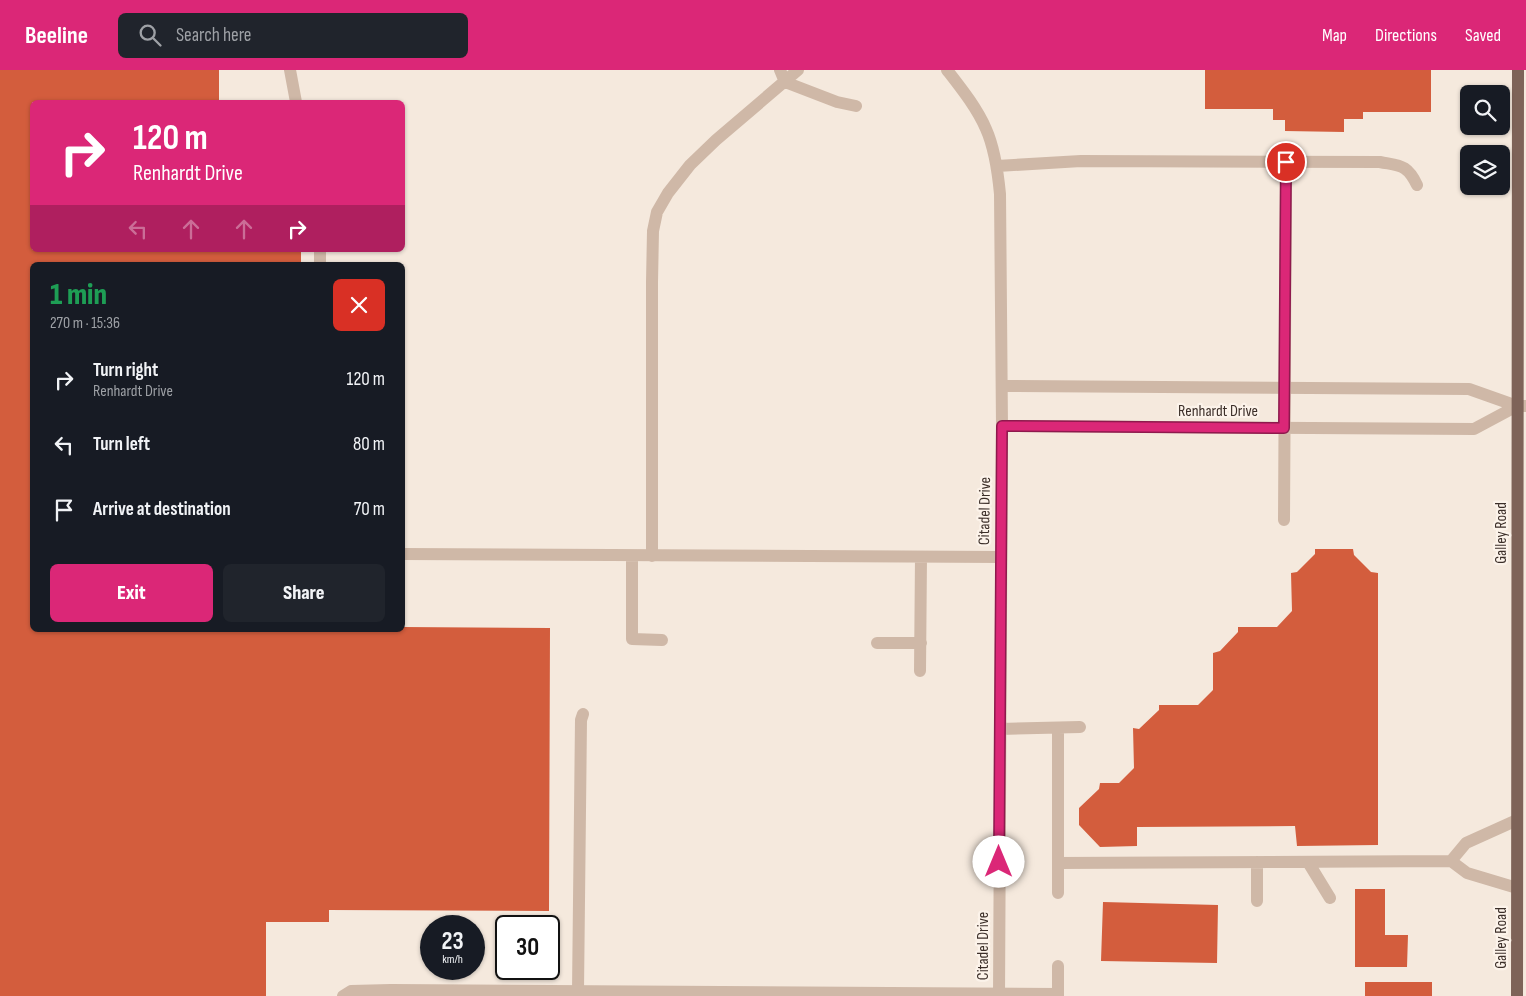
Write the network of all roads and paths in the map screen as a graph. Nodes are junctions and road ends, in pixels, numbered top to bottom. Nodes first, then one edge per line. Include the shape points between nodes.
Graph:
1 (290, 70) edge
2 (798, 70) edge
3 (947, 70) edge
4 (1518, 70) edge
5 (783, 76) edge
6 (1522, 94) edge
7 (296, 100) edge
8 (856, 106) dead end
9 (1286, 162) junction
10 (997, 166) junction
11 (1417, 184) dead end
12 (1002, 386) junction
13 (1285, 388) junction
14 (1521, 406) edge
15 (1002, 426) junction
16 (1284, 428) junction
17 (1284, 520) dead end
18 (405, 554) edge
19 (632, 556) junction
20 (652, 556) junction
21 (921, 557) junction
22 (1001, 557) junction
23 (1521, 591) edge
24 (662, 640) dead end
25 (877, 643) dead end
26 (921, 643) junction
27 (920, 671) dead end
28 (583, 714) dead end
29 (1080, 726) dead end
30 (1058, 728) junction
31 (1000, 729) junction
32 (1521, 783) edge
33 (1517, 820) junction
34 (1451, 861) junction
35 (1257, 862) junction
36 (1308, 862) junction
37 (1058, 864) junction
38 (1517, 888) junction
39 (1058, 893) dead end
40 (1330, 898) dead end
41 (1257, 901) dead end
42 (1521, 923) edge
43 (1058, 966) dead end
44 (578, 991) junction
45 (999, 995) edge
46 (1058, 995) edge
47 (343, 996) edge
48 (1517, 996) edge

1 - 7 street
2 - 5 street
3 - 10 street, Citadel Drive via 967,96 986,130
4 - 6 main road, Galley Road
5 - 8 street via 837,102
5 - 20 street via 690,165 657,212 653,231 652,282
6 - 14 main road, Galley Road
9 - 10 street via 1081,161
9 - 11 street via 1380,162 1411,172
9 - 13 street
10 - 12 street, Citadel Drive via 1001,223
12 - 13 street, Renhardt Drive
12 - 15 street, Citadel Drive
13 - 14 street, Renhardt Drive via 1470,389
13 - 16 street
14 - 16 street, Renhardt Drive via 1474,429
14 - 23 main road, Galley Road
15 - 16 street, Renhardt Drive
15 - 22 street, Citadel Drive
16 - 17 street
18 - 19 street
19 - 20 street
19 - 24 street via 632,639
20 - 21 street
21 - 22 street
21 - 26 street
22 - 31 street, Citadel Drive
23 - 32 main road, Galley Road
25 - 26 street
26 - 27 street
28 - 44 street
29 - 30 street
30 - 31 street
30 - 37 street
31 - 45 street, Citadel Drive
32 - 33 main road, Galley Road
33 - 34 street via 1466,843
33 - 38 main road, Galley Road
34 - 36 street
34 - 38 street via 1467,873
35 - 36 street
35 - 37 street
35 - 41 street
36 - 40 street
37 - 39 street
38 - 42 main road, Galley Road
42 - 48 main road, Galley Road
43 - 46 street
44 - 45 street
44 - 47 street via 382,990 350,991
45 - 46 street

